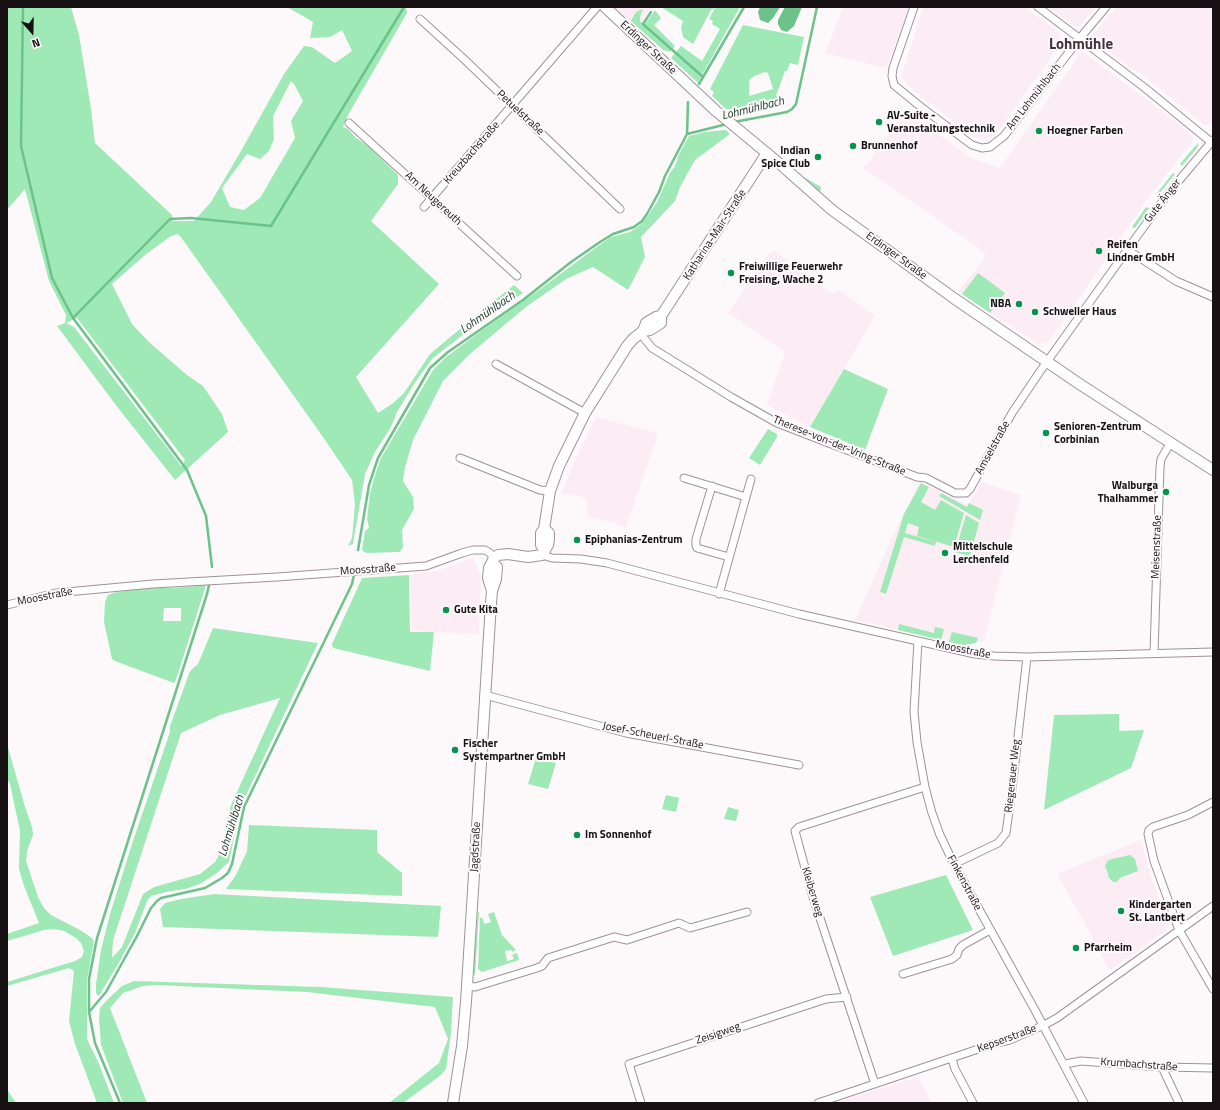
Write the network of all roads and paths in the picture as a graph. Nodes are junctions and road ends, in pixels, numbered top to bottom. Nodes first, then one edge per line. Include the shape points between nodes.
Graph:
1 (597, 7) edge
2 (605, 7) edge
3 (914, 7) edge
4 (1038, 7) edge
5 (1106, 7) edge
6 (420, 19) dead end
7 (1080, 38) junction
8 (512, 106) junction
9 (349, 123) dead end
10 (1212, 141) edge
11 (768, 153) junction
12 (432, 198) junction
13 (424, 207) dead end
14 (620, 209) dead end
15 (1126, 249) junction
16 (517, 276) dead end
17 (1213, 297) edge
18 (642, 332) junction
19 (1047, 362) junction
20 (496, 364) dead end
21 (585, 413) junction
22 (1170, 442) junction
23 (460, 458) dead end
24 (1213, 470) edge
25 (920, 477) joint
26 (684, 478) dead end
27 (751, 479) dead end
28 (712, 486) junction
29 (550, 491) junction
30 (746, 497) junction
31 (543, 553) junction
32 (729, 557) junction
33 (493, 560) junction
34 (719, 594) junction
35 (7, 605) edge
36 (918, 641) junction
37 (1213, 652) edge
38 (1154, 653) junction
39 (1027, 657) junction
40 (485, 695) junction
41 (799, 765) dead end
42 (925, 787) junction
43 (1213, 802) edge
44 (954, 864) junction
45 (1213, 906) edge
46 (747, 912) dead end
47 (990, 930) junction
48 (1179, 930) junction
49 (903, 974) dead end
50 (467, 986) junction
51 (1213, 989) edge
52 (847, 997) junction
53 (1044, 1025) junction
54 (952, 1059) junction
55 (1065, 1064) junction
56 (1162, 1067) junction
57 (1213, 1068) edge
58 (875, 1084) junction
59 (452, 1103) edge
60 (641, 1103) edge
61 (818, 1103) edge
62 (973, 1103) edge
63 (1084, 1103) edge
64 (1179, 1103) edge

1 - 8 street, Kreuzbachstraße
2 - 11 street, Erdinger Straße via 733,126
3 - 7 street, Am Lohmühlbach via 893,68 894,85 972,145 982,148 990,147 1004,136
4 - 7 street
5 - 7 street, Am Lohmühlbach
6 - 8 street, Petuelstraße
7 - 10 street
8 - 12 street, Kreuzbachstraße
8 - 14 street, Petuelstraße
9 - 12 street, Am Neugereuth
10 - 15 street, Gute Änger
11 - 18 street, Katharina-Mair-Straße via 661,316 661,323
11 - 19 street, Erdinger Straße via 832,210
12 - 13 street, Kreuzbachstraße
12 - 16 street, Am Neugereuth
15 - 17 street via 1176,281
15 - 19 street, Gute Änger
18 - 21 street, Katharina-Mair-Straße via 627,346
18 - 25 street, Therese-von-der-Vring-Straße via 652,348 777,423
19 - 22 street, Erdinger Straße
19 - 25 street, Amselstraße via 1012,413 968,492 956,493
20 - 21 street
21 - 29 street, Katharina-Mair-Straße
22 - 24 street, Erdinger Straße
22 - 38 street, Meisenstraße via 1161,459 1160,467
23 - 29 street via 540,490
26 - 28 street
27 - 30 street
28 - 30 street
28 - 32 street via 696,545 697,548
29 - 31 street, Katharina-Mair-Straße via 544,529 549,533 548,545
30 - 32 street
31 - 33 street, Moosstraße via 528,557 500,554
31 - 34 street, Moosstraße via 552,558 607,563
32 - 34 street
33 - 35 street, Moosstraße via 490,553 485,550 473,550 426,566 56,593
33 - 40 street, Jagdstraße via 488,572 492,591
34 - 36 street, Moosstraße
36 - 39 street, Moosstraße via 975,654
36 - 42 street, Finkenstraße via 914,712
37 - 38 street, Moosstraße
38 - 39 street, Moosstraße
39 - 44 street, Riegerauer Weg via 1006,834 998,843
40 - 41 street, Josef-Scheuerl-Straße via 626,733
40 - 50 street, Jagdstraße
42 - 44 street, Finkenstraße via 940,834
42 - 52 street, Kleiberweg via 843,812 796,830 813,897
43 - 48 street via 1149,830 1154,861
44 - 47 street, Finkenstraße
45 - 48 street, Kepserstraße
46 - 50 street via 690,928 679,923 627,940 614,937 548,958 537,968 476,987
47 - 49 street via 963,945 952,959
47 - 53 street, Finkenstraße
48 - 51 street
48 - 53 street, Kepserstraße
50 - 59 street, Jagdstraße via 462,1046
52 - 58 street, Kleiberweg
52 - 60 street, Zeisigweg via 826,999 629,1064
53 - 54 street, Kepserstraße via 1010,1040
53 - 55 street, Finkenstraße
54 - 58 street, Kepserstraße
54 - 62 street
55 - 56 street, Krumbachstraße via 1081,1061
55 - 63 street, Finkenstraße
56 - 57 street, Krumbachstraße
56 - 64 street
58 - 61 street, Kepserstraße

